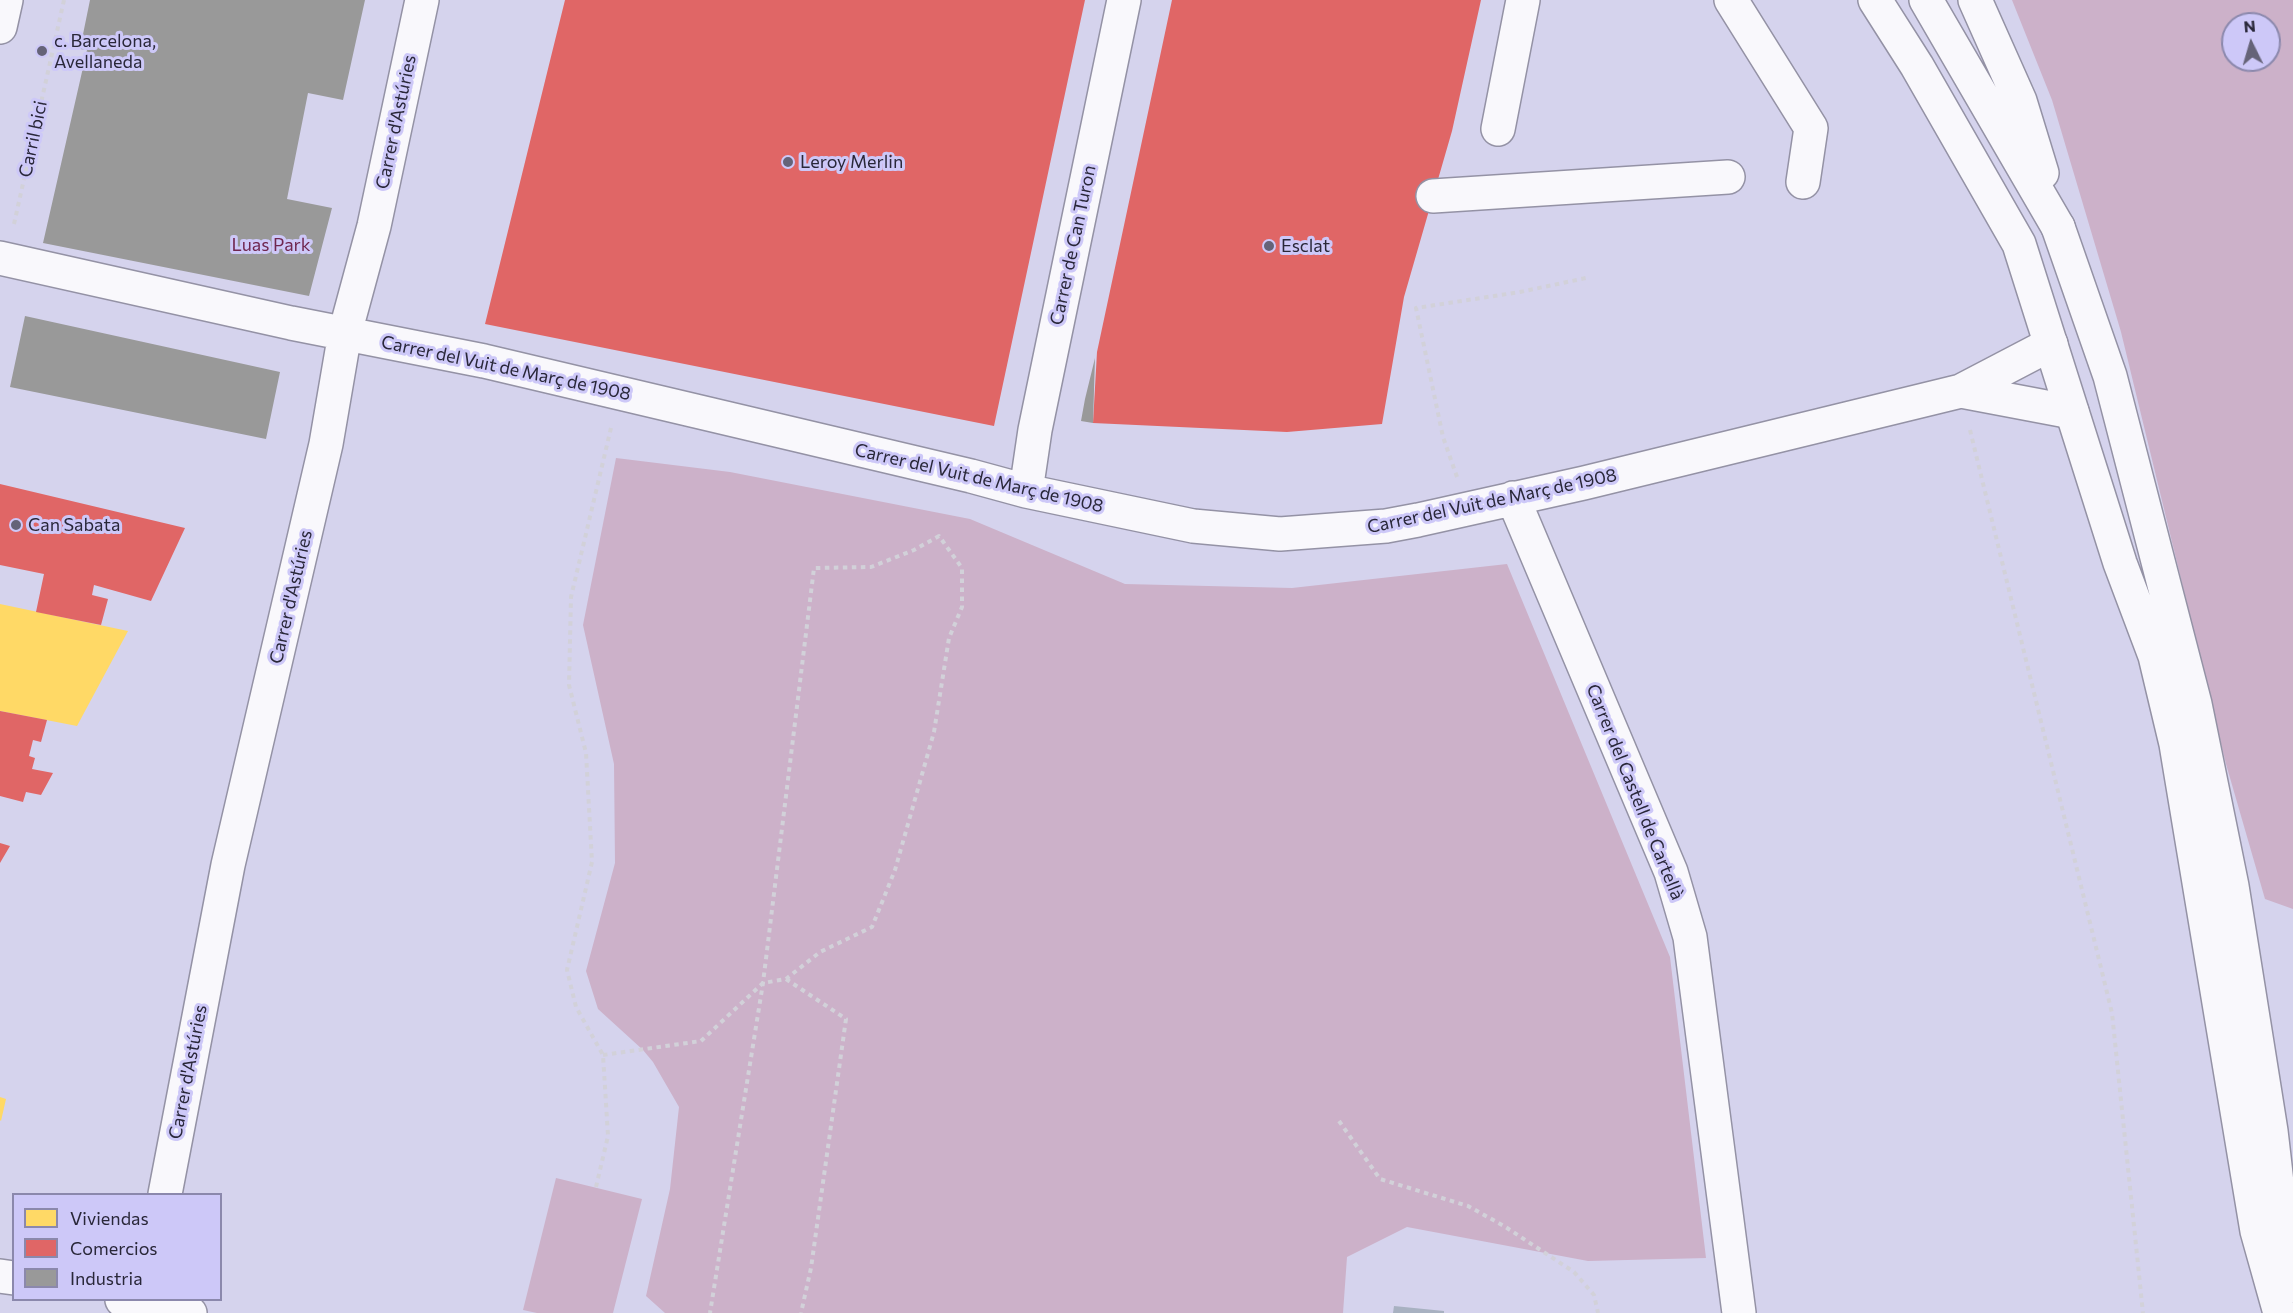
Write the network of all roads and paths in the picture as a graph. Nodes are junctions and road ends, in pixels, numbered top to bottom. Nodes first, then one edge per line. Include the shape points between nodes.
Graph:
1 (6, 0) edge
2 (64, 0) edge
3 (422, 0) edge
4 (1124, 0) edge
5 (1523, 0) edge
6 (1731, 0) edge
7 (1875, 0) edge
8 (1926, 0) edge
9 (1975, 0) edge
10 (0, 27) edge
11 (1498, 129) dead end
12 (1728, 177) dead end
13 (1803, 182) dead end
14 (1433, 196) dead end
15 (2058, 227) junction
16 (2, 258) edge
17 (1586, 278) dead end
18 (345, 333) junction
19 (2051, 344) junction
20 (1961, 391) junction
21 (2072, 412) junction
22 (612, 427) dead end
23 (1026, 491) junction
24 (1513, 498) junction
25 (1468, 509) junction
26 (786, 979) junction
27 (763, 983) junction
28 (603, 1055) junction
29 (1339, 1121) dead end
30 (596, 1187) dead end
31 (165, 1193) edge
32 (136, 1304) edge
33 (190, 1313) edge
34 (710, 1313) edge
35 (801, 1313) edge
36 (1598, 1313) edge
37 (1739, 1313) edge
38 (2143, 1313) edge
39 (2280, 1313) edge
40 (2292, 1313) edge

1 - 10 main road
2 - 16 path, Carril bici
3 - 18 main road, Carrer d'Astúries via 374,226
4 - 23 main road, Carrer de Can Turon via 1035,430
5 - 11 main road
6 - 13 main road via 1811,128
7 - 19 main road via 2019,243
8 - 15 main road
9 - 15 main road via 2020,101
12 - 14 main road
15 - 40 main road via 2110,376 2195,704 2236,909 2271,1131
16 - 18 main road, Carrer del Vuit de Març de 1908
17 - 25 path via 1416,308 1443,437
18 - 23 main road, Carrer del Vuit de Març de 1908 via 484,361
18 - 31 main road, Carrer d'Astúries via 326,444 228,865
19 - 20 main road, Carrer del Vuit de Març de 1908
19 - 21 main road
20 - 21 main road, Carrer del Vuit de Març de 1908
20 - 24 main road, Carrer del Vuit de Març de 1908
20 - 38 path via 2112,1013
21 - 39 main road via 2120,563 2155,656 2176,744 2256,1231
22 - 28 path via 571,597 569,685 586,753 592,862 567,970 576,1007
23 - 25 main road, Carrer del Vuit de Març de 1908 via 1193,526 1280,534 1386,526
24 - 25 main road, Carrer del Vuit de Març de 1908
24 - 37 main road, Carrer del Castell de Cartellà via 1671,872 1690,937
26 - 27 path
26 - 27 path via 820,952 872,927 895,870 934,732 949,638 962,607 962,568 939,536 871,567 813,568
26 - 35 path via 846,1019 811,1268
27 - 28 path via 701,1041
27 - 34 path
28 - 30 path via 608,1136
29 - 36 path via 1380,1179 1468,1206 1504,1226 1574,1272 1593,1295
32 - 33 main road

